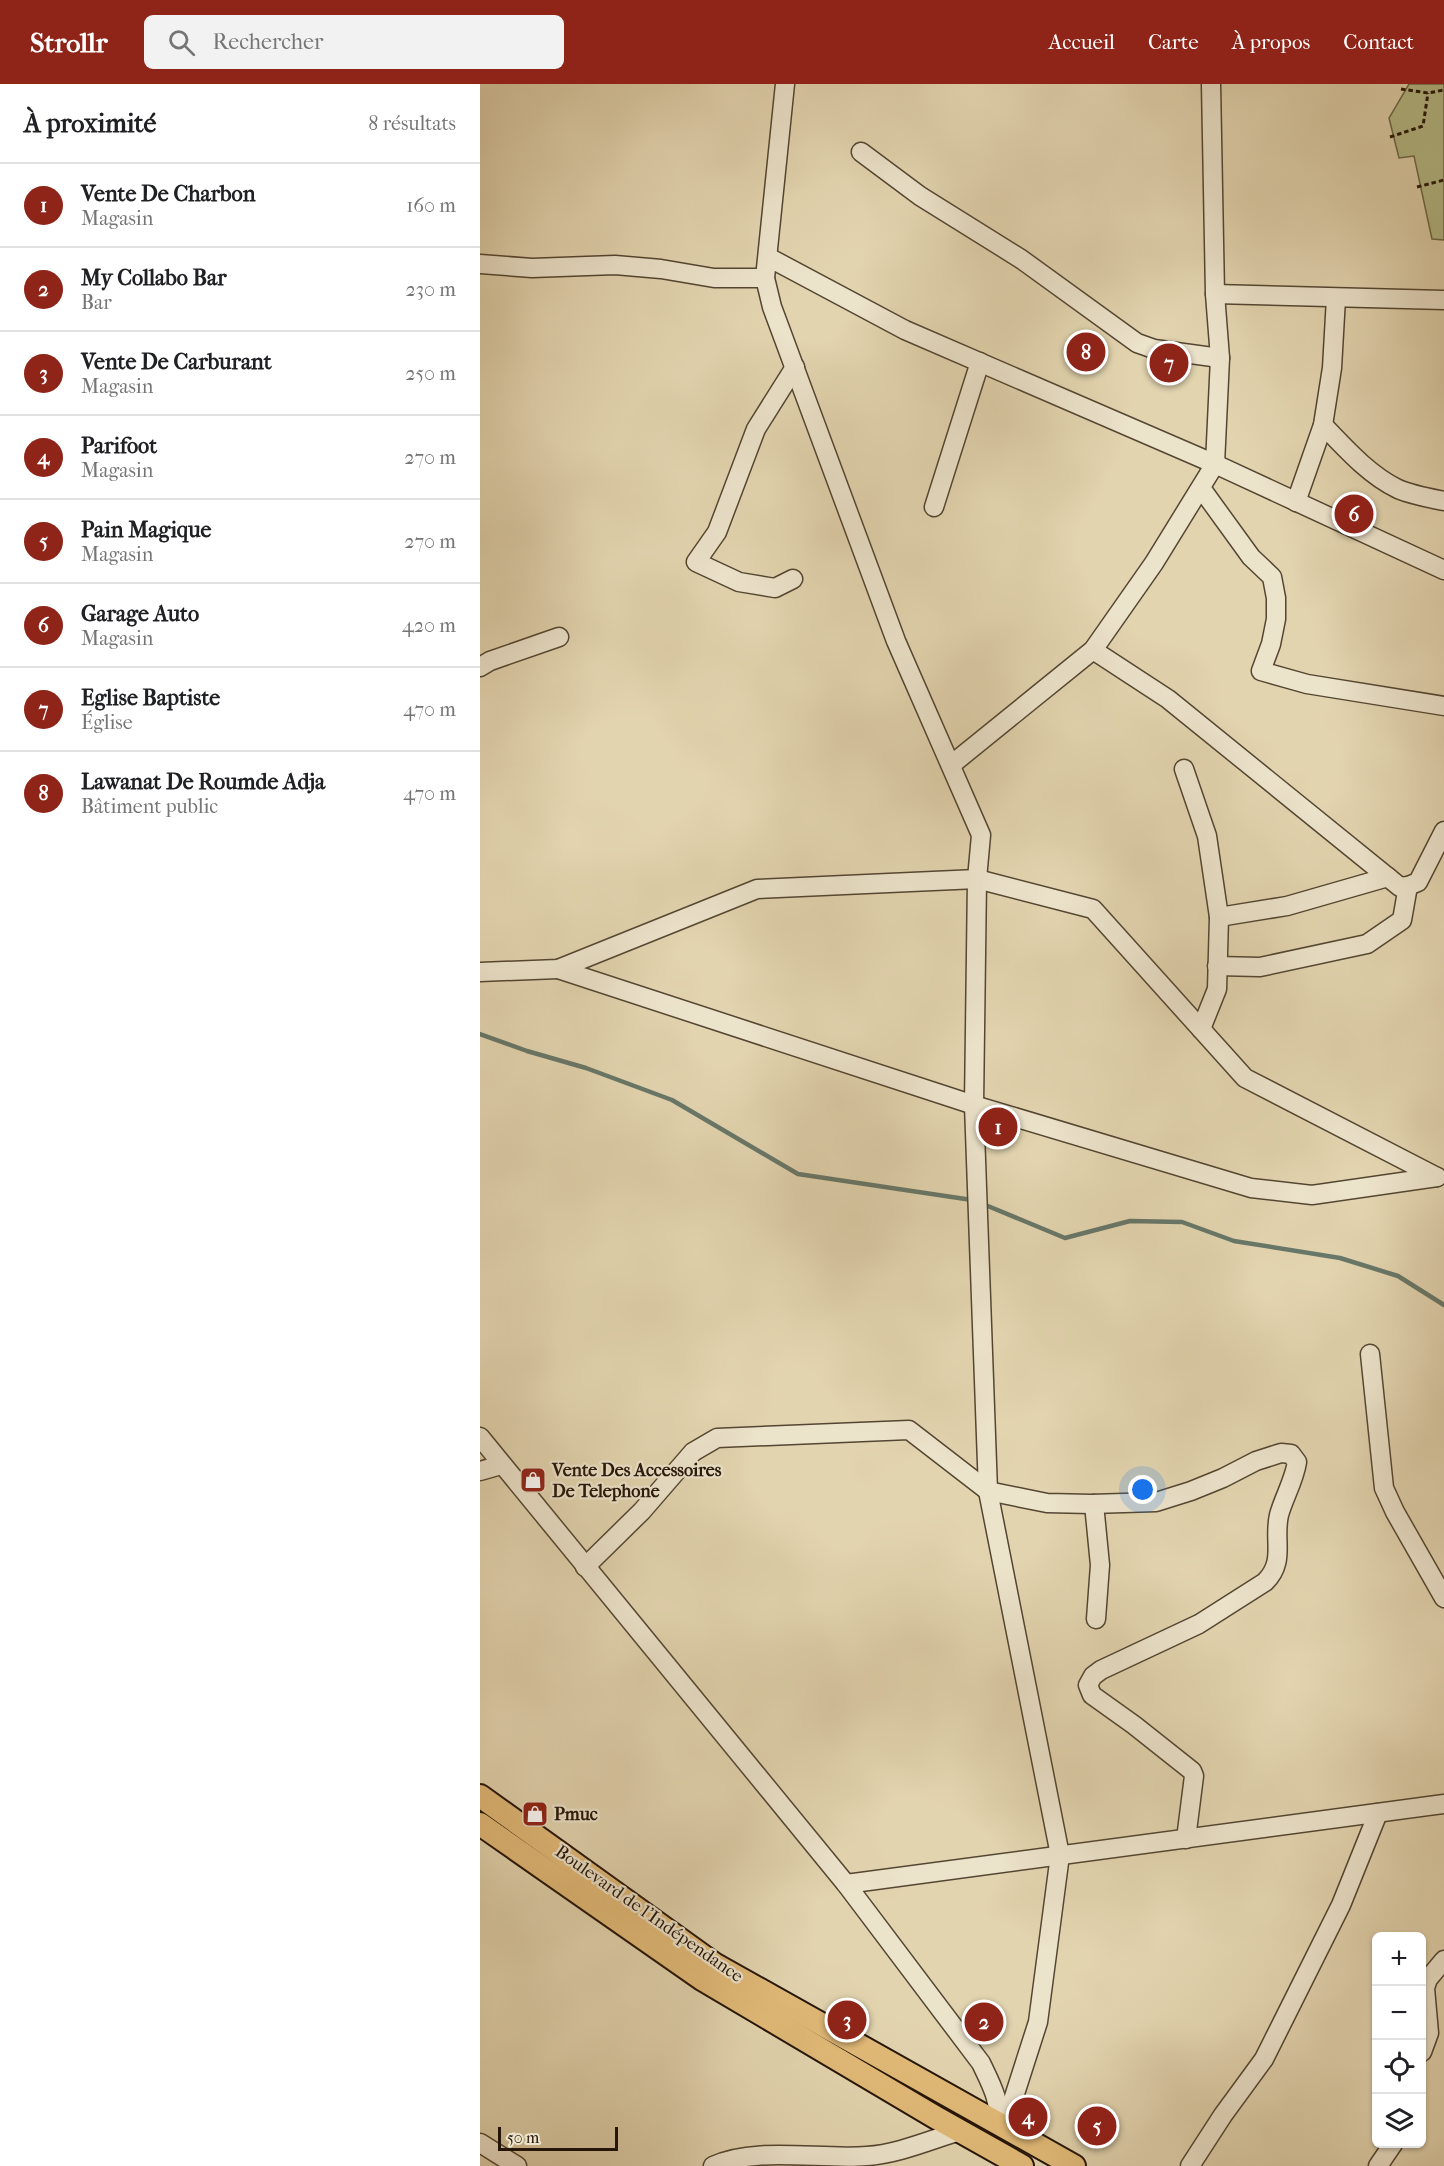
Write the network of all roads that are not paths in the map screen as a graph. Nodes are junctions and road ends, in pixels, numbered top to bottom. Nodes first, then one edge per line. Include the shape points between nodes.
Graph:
1 (785, 84) edge
2 (1211, 84) edge
3 (861, 152) dead end
4 (768, 257) junction
5 (480, 264) edge
6 (765, 278) junction
7 (1215, 294) junction
8 (1336, 298) junction
9 (1444, 300) edge
10 (1220, 358) junction
11 (980, 362) junction
12 (795, 368) junction
13 (1323, 424) junction
14 (1215, 464) junction
15 (1201, 488) junction
16 (1444, 501) edge
17 (1296, 502) junction
18 (934, 507) dead end
19 (1444, 570) edge
20 (793, 579) dead end
21 (559, 637) dead end
22 (1093, 650) junction
23 (480, 667) edge
24 (1444, 706) edge
25 (951, 765) junction
26 (1184, 769) dead end
27 (1444, 831) edge
28 (1388, 877) junction
29 (977, 879) junction
30 (1408, 886) junction
31 (1219, 917) junction
32 (1217, 966) junction
33 (558, 969) junction
34 (480, 972) edge
35 (1201, 1029) junction
36 (974, 1105) junction
37 (1370, 1354) dead end
38 (480, 1437) edge
39 (501, 1465) junction
40 (480, 1471) edge
41 (988, 1491) junction
42 (1094, 1504) junction
43 (585, 1567) junction
44 (1444, 1598) edge
45 (1096, 1619) dead end
46 (480, 1796) edge
47 (1444, 1804) edge
48 (1377, 1813) junction
49 (480, 1824) edge
50 (1186, 1839) junction
51 (1060, 1855) junction
52 (846, 1884) junction
53 (1444, 1960) edge
54 (1426, 2041) edge
55 (1001, 2125) junction
56 (960, 2131) junction
57 (480, 2143) edge
58 (1391, 2148) edge
59 (518, 2166) edge
60 (713, 2166) edge
61 (1022, 2166) edge
62 (1074, 2166) edge
63 (1190, 2166) edge
64 (1378, 2166) edge

1 - 4 street
2 - 7 street
3 - 10 street via 920,196 1021,259 1137,343 1154,350
4 - 6 street
4 - 11 street via 905,330
5 - 6 street via 532,268 615,265 661,268 714,278
6 - 12 street
7 - 8 street
7 - 10 street
8 - 9 street
8 - 13 street via 1332,368
10 - 14 street
11 - 14 street
11 - 18 street
12 - 20 street via 756,429 717,532 696,562 739,582 775,588
12 - 25 street via 896,641
13 - 16 street via 1366,467 1391,485
13 - 17 street
14 - 15 street
14 - 17 street
15 - 22 street
15 - 24 street via 1251,557 1272,577 1276,619 1261,671 1307,684
17 - 19 street
21 - 23 street
22 - 25 street
22 - 28 street via 1168,699
25 - 29 street via 981,835
26 - 31 street via 1207,836
27 - 30 street via 1418,882
28 - 30 street via 1400,886
28 - 31 street via 1287,906
29 - 33 street via 757,889
29 - 35 street via 1093,909
29 - 36 street
30 - 32 street via 1402,920 1367,944 1260,966
31 - 32 street
32 - 35 street via 1217,989
33 - 34 street
33 - 36 street
35 - 36 street via 1245,1078 1437,1177 1312,1195 1251,1188
36 - 41 street
37 - 44 street via 1384,1488
38 - 39 street
39 - 40 street
39 - 43 street
41 - 42 street via 1047,1503
41 - 43 street via 909,1430 717,1438 693,1452 642,1511
41 - 51 street
42 - 45 street via 1100,1565
42 - 50 street via 1156,1502 1281,1452 1291,1454 1297,1462 1279,1516 1274,1573 1199,1624 1101,1670 1088,1685 1092,1695 1192,1771
43 - 52 street
46 - 55 main road, Boulevard de l'Indépendance via 714,1964
47 - 48 street
48 - 50 street
48 - 63 street via 1341,1905 1264,2059
49 - 56 main road, Boulevard de l'Indépendance via 702,1979
50 - 51 street
51 - 52 street
51 - 55 street via 1038,2022
52 - 55 street via 981,2063 992,2087
53 - 54 street via 1425,1988 1429,2033
55 - 62 main road, Boulevard de l'Indépendance
56 - 60 street via 889,2153 737,2158
56 - 61 main road, Boulevard de l'Indépendance
57 - 59 street
58 - 64 street

